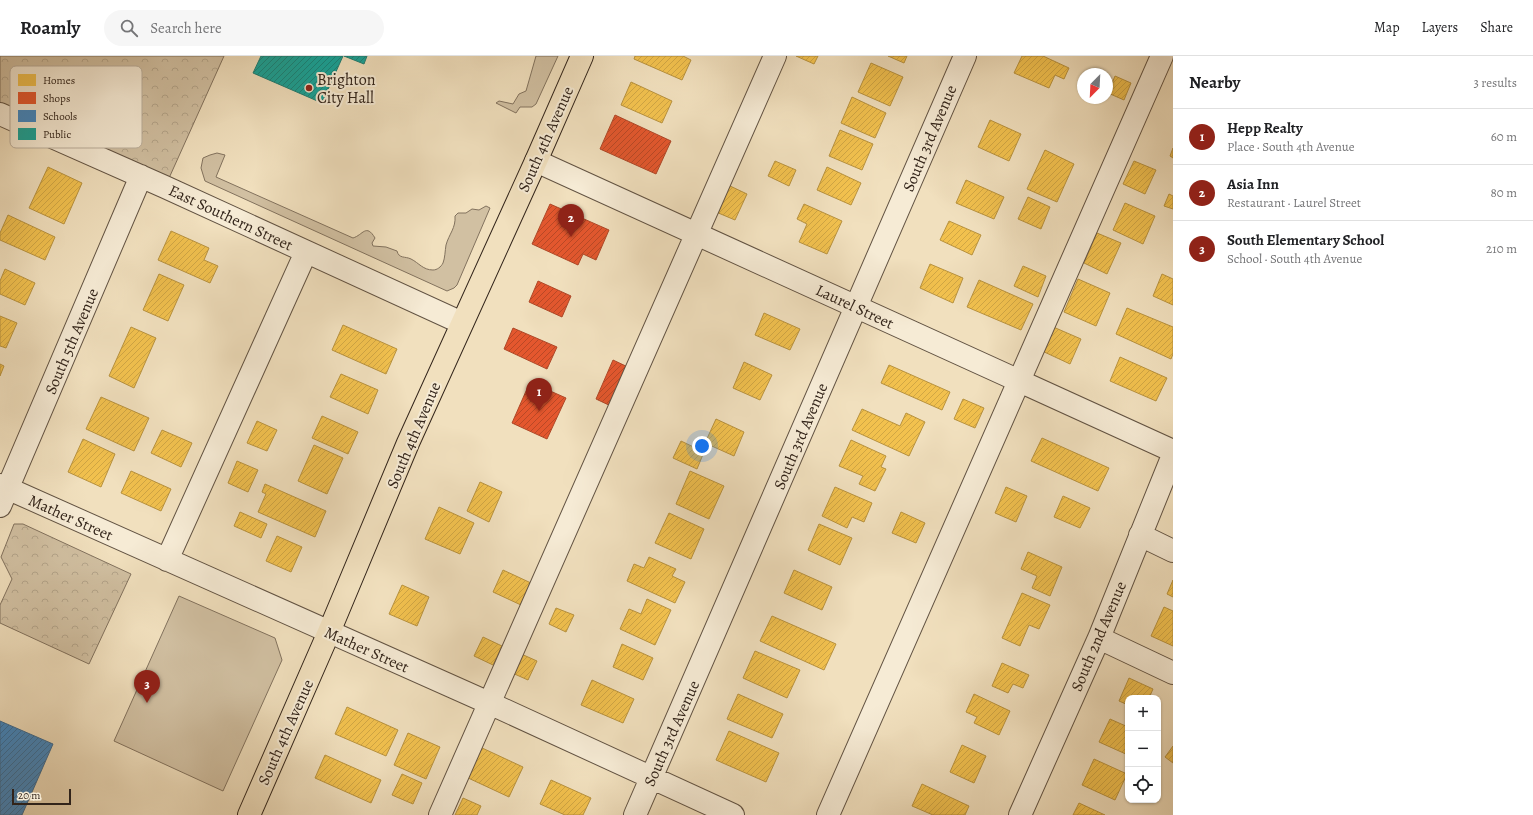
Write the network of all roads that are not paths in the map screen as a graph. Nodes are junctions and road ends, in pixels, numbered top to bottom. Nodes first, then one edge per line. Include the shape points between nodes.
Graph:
1 (582, 56) edge
2 (775, 56) edge
3 (965, 56) edge
4 (1162, 56) edge
5 (0, 114) edge
6 (10, 118) edge
7 (77, 148) edge
8 (536, 161) junction
9 (141, 176) junction
10 (696, 233) junction
11 (306, 252) junction
12 (856, 307) junction
13 (462, 323) junction
14 (1018, 380) junction
15 (1173, 451) edge
16 (1173, 455) edge
17 (2, 493) edge
18 (1140, 535) junction
19 (1173, 550) edge
20 (167, 560) junction
21 (329, 632) junction
22 (1099, 638) junction
23 (1173, 673) edge
24 (489, 703) junction
25 (652, 777) junction
26 (248, 815) edge
27 (440, 815) edge
28 (635, 815) edge
29 (733, 815) edge
30 (828, 815) edge
31 (1020, 815) edge

1 - 8 main road, South 4th Avenue
2 - 10 street
3 - 12 street, South 3rd Avenue
4 - 14 street
5 - 6 street, East Southern Street
7 - 9 street, East Southern Street
8 - 10 street, Laurel Street
8 - 13 main road, South 4th Avenue
9 - 11 street, East Southern Street
9 - 17 street, South 5th Avenue
10 - 12 street, Laurel Street
10 - 24 street
11 - 13 street, East Southern Street
11 - 20 street
12 - 14 street, Laurel Street
12 - 25 street, South 3rd Avenue
13 - 21 main road, South 4th Avenue via 408,443
14 - 15 street, Laurel Street
14 - 30 street
16 - 18 street, South 2nd Avenue
17 - 20 street, Mather Street
18 - 19 street
18 - 22 street, South 2nd Avenue
20 - 21 street, Mather Street
21 - 24 street, Mather Street
21 - 26 main road, South 4th Avenue
22 - 23 street
22 - 31 street, South 2nd Avenue
24 - 25 street, Mather Street
24 - 27 street
25 - 28 street, South 3rd Avenue
25 - 29 street, Mather Street

